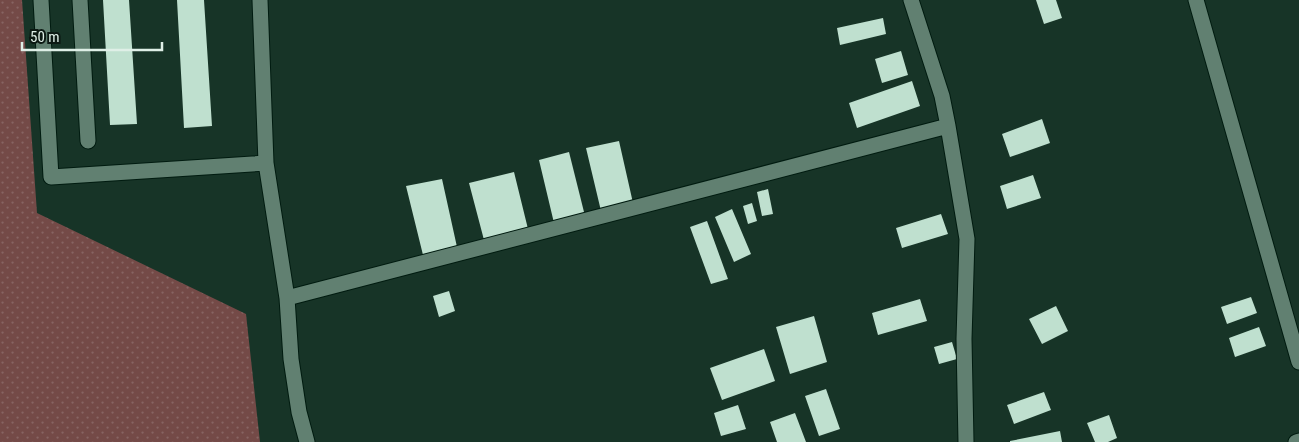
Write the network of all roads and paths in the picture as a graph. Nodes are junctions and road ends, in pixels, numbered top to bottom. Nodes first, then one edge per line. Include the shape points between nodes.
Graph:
1 (41, 0) edge
2 (80, 0) edge
3 (260, 0) edge
4 (911, 0) edge
5 (1196, 0) edge
6 (948, 126) junction
7 (88, 141) dead end
8 (266, 163) junction
9 (287, 298) junction
10 (1299, 362) edge
11 (307, 442) edge
12 (966, 442) edge

1 - 8 street via 51,177
2 - 7 street
3 - 8 street
4 - 6 street via 942,96
5 - 10 street
6 - 9 street
6 - 12 street via 968,239 964,339
8 - 9 street
9 - 11 street via 291,359

